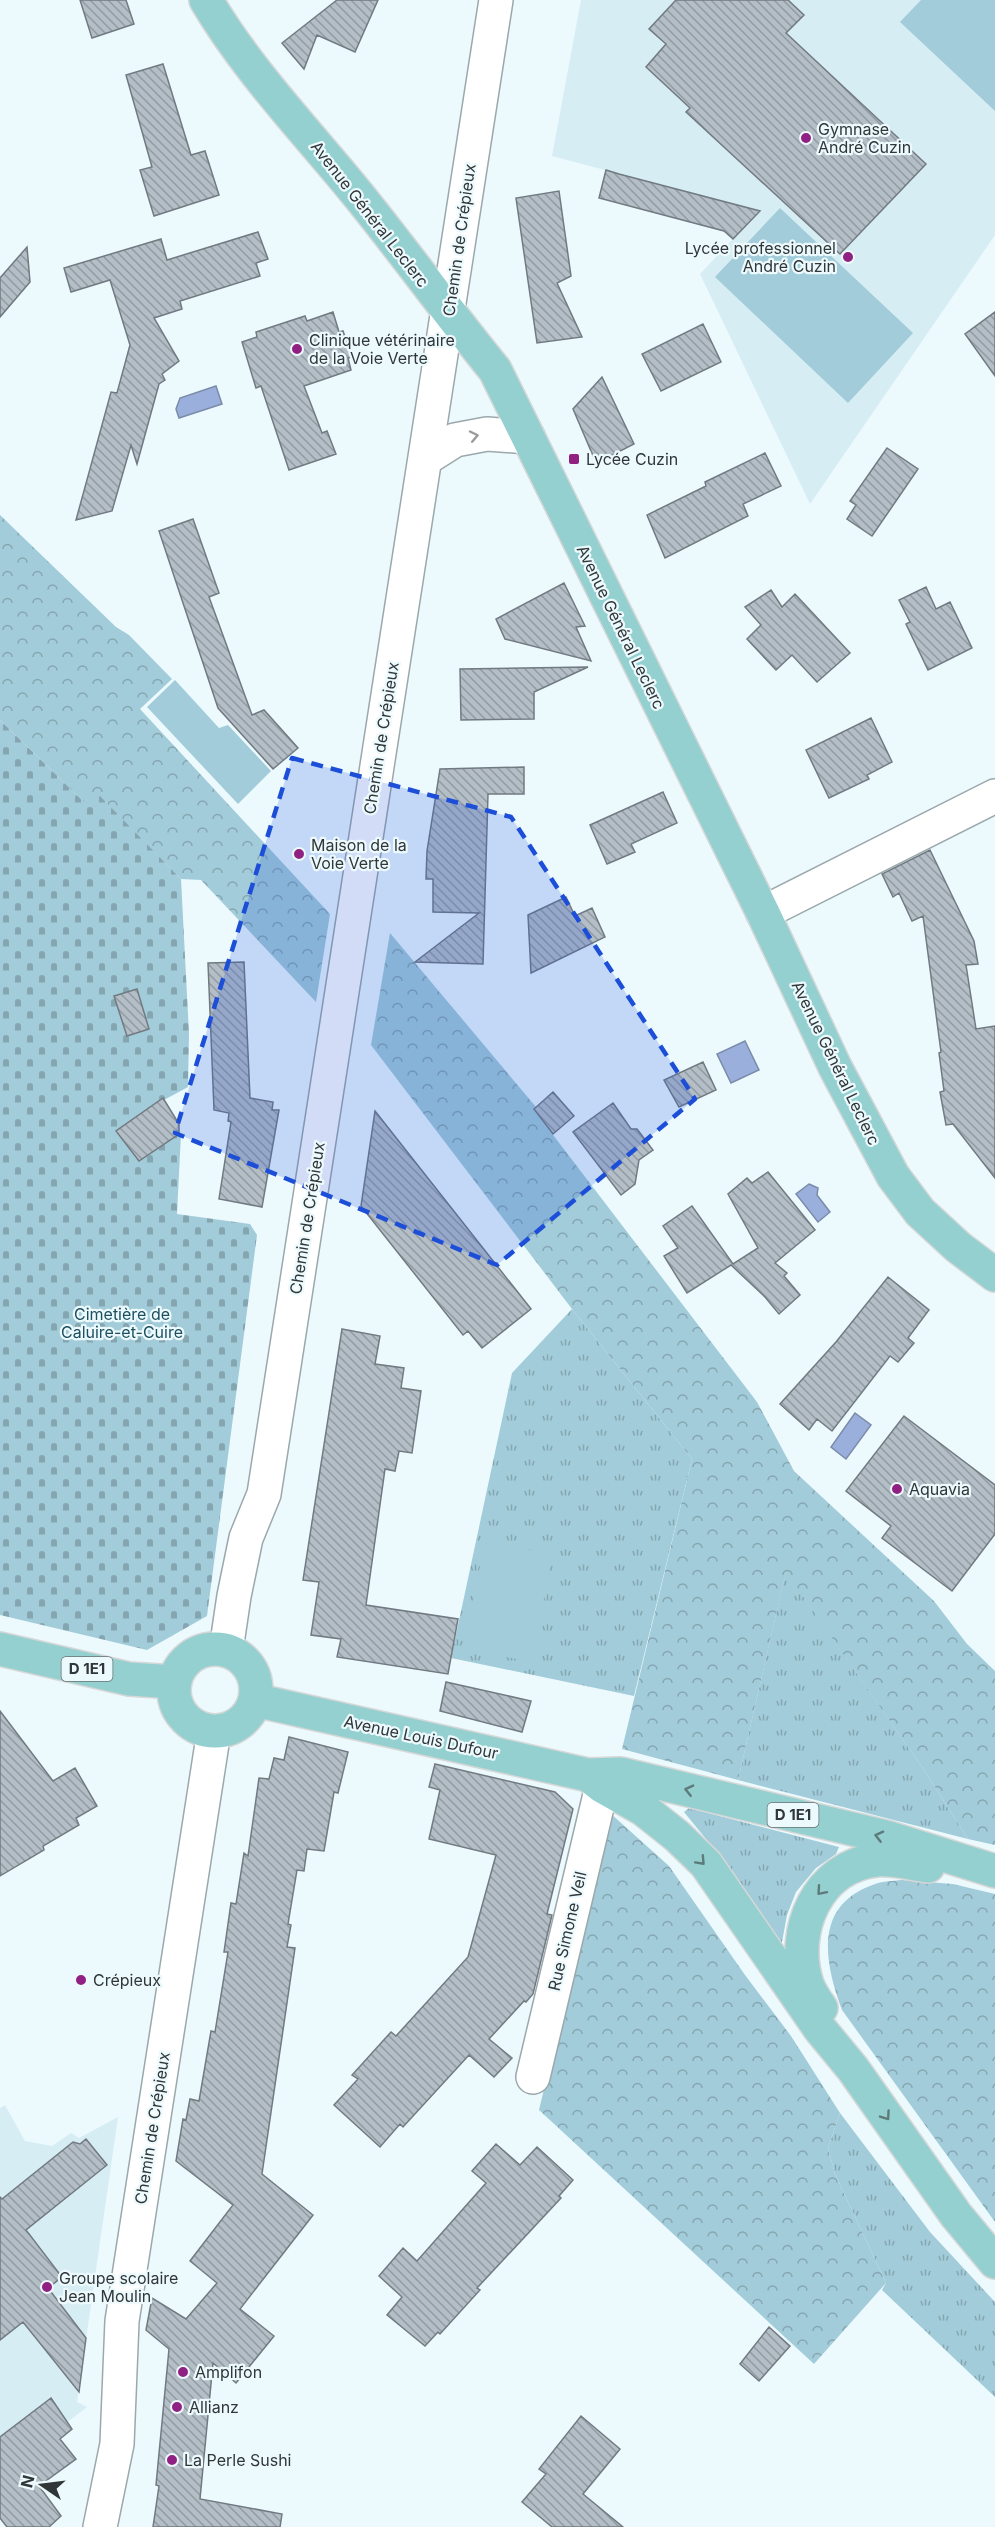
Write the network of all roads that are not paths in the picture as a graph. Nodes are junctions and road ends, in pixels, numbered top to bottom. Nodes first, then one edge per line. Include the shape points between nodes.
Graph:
1 (206, 0) edge
2 (496, 0) edge
3 (448, 313) junction
4 (528, 437) junction
5 (425, 459) junction
6 (995, 796) edge
7 (763, 914) junction
8 (995, 1275) edge
9 (0, 1648) edge
10 (226, 1650) junction
11 (175, 1682) junction
12 (255, 1700) junction
13 (214, 1731) junction
14 (595, 1780) junction
15 (995, 1872) edge
16 (853, 2068) junction
17 (533, 2077) dead end
18 (995, 2262) edge
19 (100, 2527) edge

1 - 3 main road, Avenue Général Leclerc via 257,74 364,203
2 - 3 street, Chemin de Crépieux
3 - 4 main road, Avenue Général Leclerc via 495,370
3 - 5 street, Chemin de Crépieux
5 -> 4 street via 455,440 488,434
4 - 7 main road, Avenue Général Leclerc
5 - 10 street, Chemin de Crépieux via 264,1494 246,1538
6 - 7 street
7 - 8 main road, Avenue Général Leclerc via 835,1067 893,1176 920,1212
9 - 11 main road, D 1E1 via 129,1679
10 - 11 main road via 199,1652 179,1670
10 - 12 main road via 247,1664 256,1688
11 - 13 main road via 174,1694 183,1716 192,1724
12 - 13 main road via 240,1723
12 - 14 main road, Avenue Louis Dufour / D 1E1
13 - 19 street, Chemin de Crépieux via 122,2321 117,2444
15 -> 14 main road, D 1E1 via 886,1837 621,1774
14 -> 16 main road via 643,1809 705,1864 820,2029
14 - 17 street, Rue Simone Veil
15 -> 16 main road via 877,1860 852,1866 832,1878 815,1897 805,1922 807,1984
16 -> 18 main road via 956,2215

